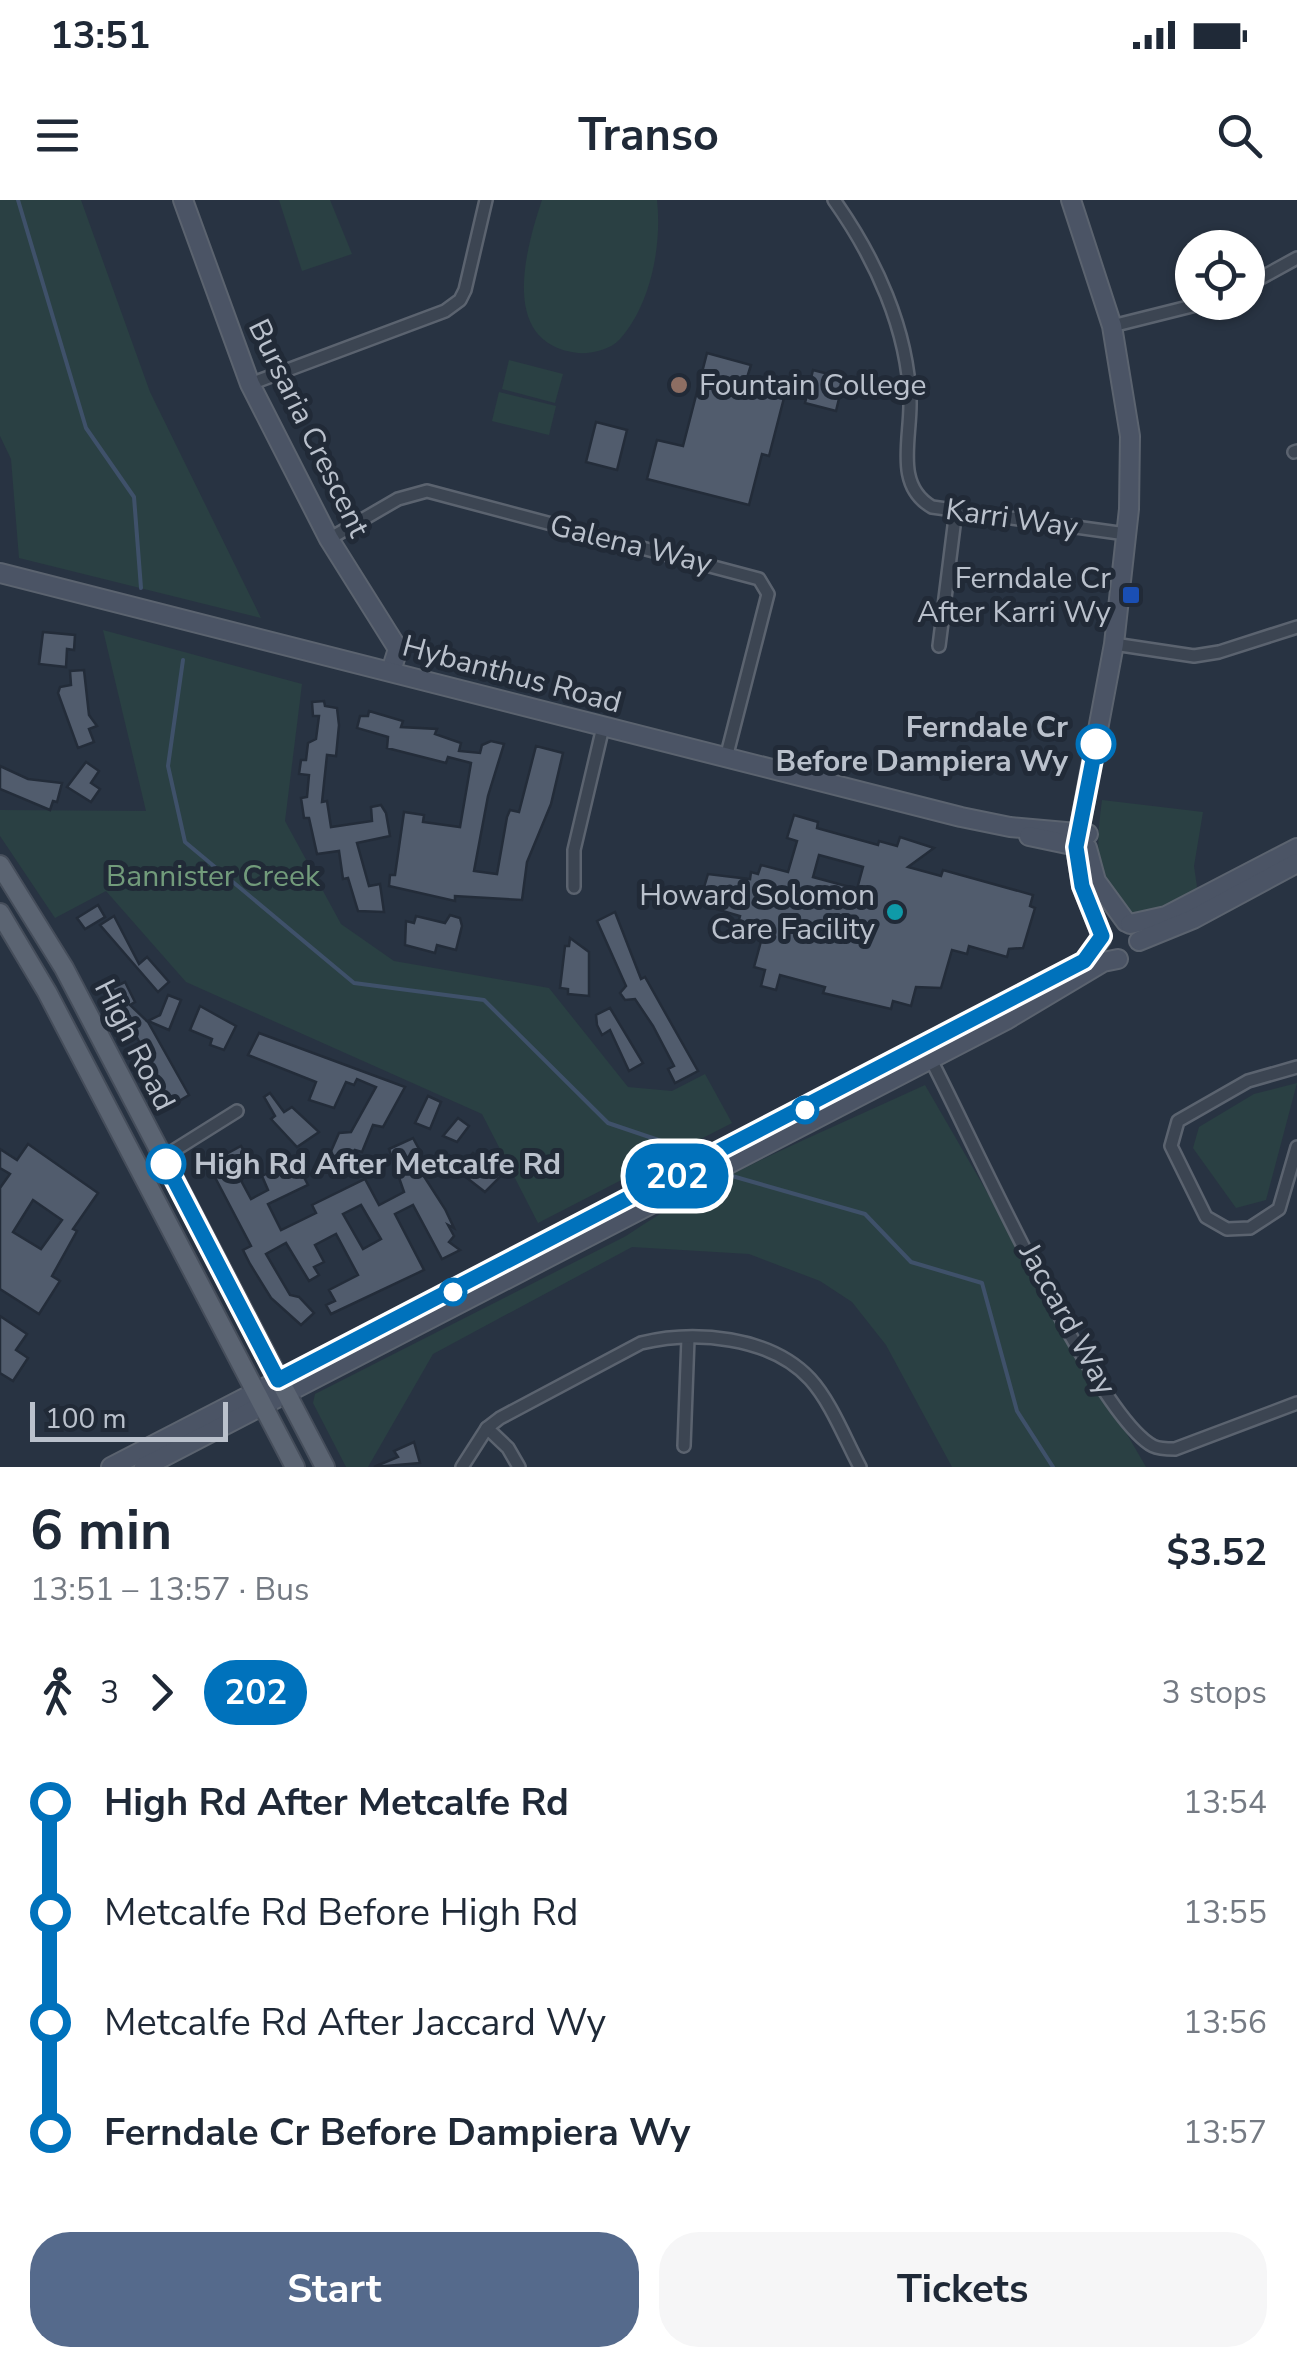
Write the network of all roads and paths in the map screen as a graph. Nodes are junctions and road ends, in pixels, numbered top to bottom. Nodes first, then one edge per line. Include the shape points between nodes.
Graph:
1 (183, 200) edge
2 (486, 200) edge
3 (834, 200) edge
4 (1071, 200) edge
5 (1297, 258) edge
6 (1265, 276) edge
7 (1175, 310) edge
8 (1112, 326) junction
9 (250, 384) junction
10 (956, 510) junction
11 (1126, 534) junction
12 (330, 538) junction
13 (0, 573) edge
14 (378, 618) junction
15 (1297, 627) edge
16 (1114, 644) junction
17 (939, 646) dead end
18 (371, 666) junction
19 (390, 671) junction
20 (603, 727) junction
21 (726, 758) junction
22 (1082, 840) junction
23 (1297, 848) edge
24 (1297, 864) edge
25 (0, 865) edge
26 (574, 886) dead end
27 (0, 913) edge
28 (1128, 923) junction
29 (1102, 937) junction
30 (1140, 941) junction
31 (1118, 959) junction
32 (928, 1053) junction
33 (1297, 1067) edge
34 (237, 1111) dead end
35 (1297, 1147) edge
36 (162, 1158) junction
37 (688, 1338) junction
38 (282, 1387) junction
39 (260, 1399) junction
40 (1297, 1403) edge
41 (487, 1428) junction
42 (684, 1446) dead end
43 (111, 1467) edge
44 (144, 1467) edge
45 (294, 1467) edge
46 (325, 1467) edge
47 (462, 1467) edge
48 (519, 1467) edge
49 (860, 1467) edge

1 - 9 street, Bursaria Crescent
2 - 9 street via 460,300
3 - 10 street, Karri Way via 868,251 901,340 910,398 907,478 915,497
4 - 8 street
5 - 6 street
7 - 8 street
8 - 11 street via 1128,407
9 - 12 street, Bursaria Crescent
10 - 11 street, Karri Way
10 - 17 street
11 - 16 street
12 - 14 street, Bursaria Crescent
12 - 21 street, Galena Way via 398,499 427,491 758,579 768,594
13 - 18 street, Hybanthus Road
14 - 18 street via 384,646
14 - 19 street, Bursaria Crescent via 398,648
15 - 16 street via 1194,656
16 - 22 street
18 - 19 street, Hybanthus Road
19 - 20 street, Hybanthus Road
20 - 21 street, Hybanthus Road
20 - 26 street via 574,850
21 - 22 street, Hybanthus Road via 1029,836
22 - 28 street via 1096,882
22 - 29 street via 1082,886
23 - 28 street via 1166,916
24 - 30 street
25 - 36 main road, High Road via 64,968
27 - 39 main road, High Road
28 - 29 street via 1112,923
28 - 30 street
29 - 31 street via 1107,954
29 - 32 street via 1074,968
30 - 31 street via 1134,954
31 - 32 street
32 - 38 street
32 - 40 street, Jaccard Way via 1093,1376 1142,1438 1155,1448 1175,1449
33 - 35 street via 1248,1080 1178,1121 1172,1146 1206,1217 1227,1229 1250,1228 1279,1209
34 - 36 street
36 - 38 main road, High Road
37 - 41 street via 641,1343
37 - 42 street
37 - 49 street via 735,1340 800,1370 818,1389
38 - 39 street
38 - 46 main road, High Road
39 - 43 street
39 - 44 street
39 - 45 main road, High Road
41 - 47 street
41 - 48 street

